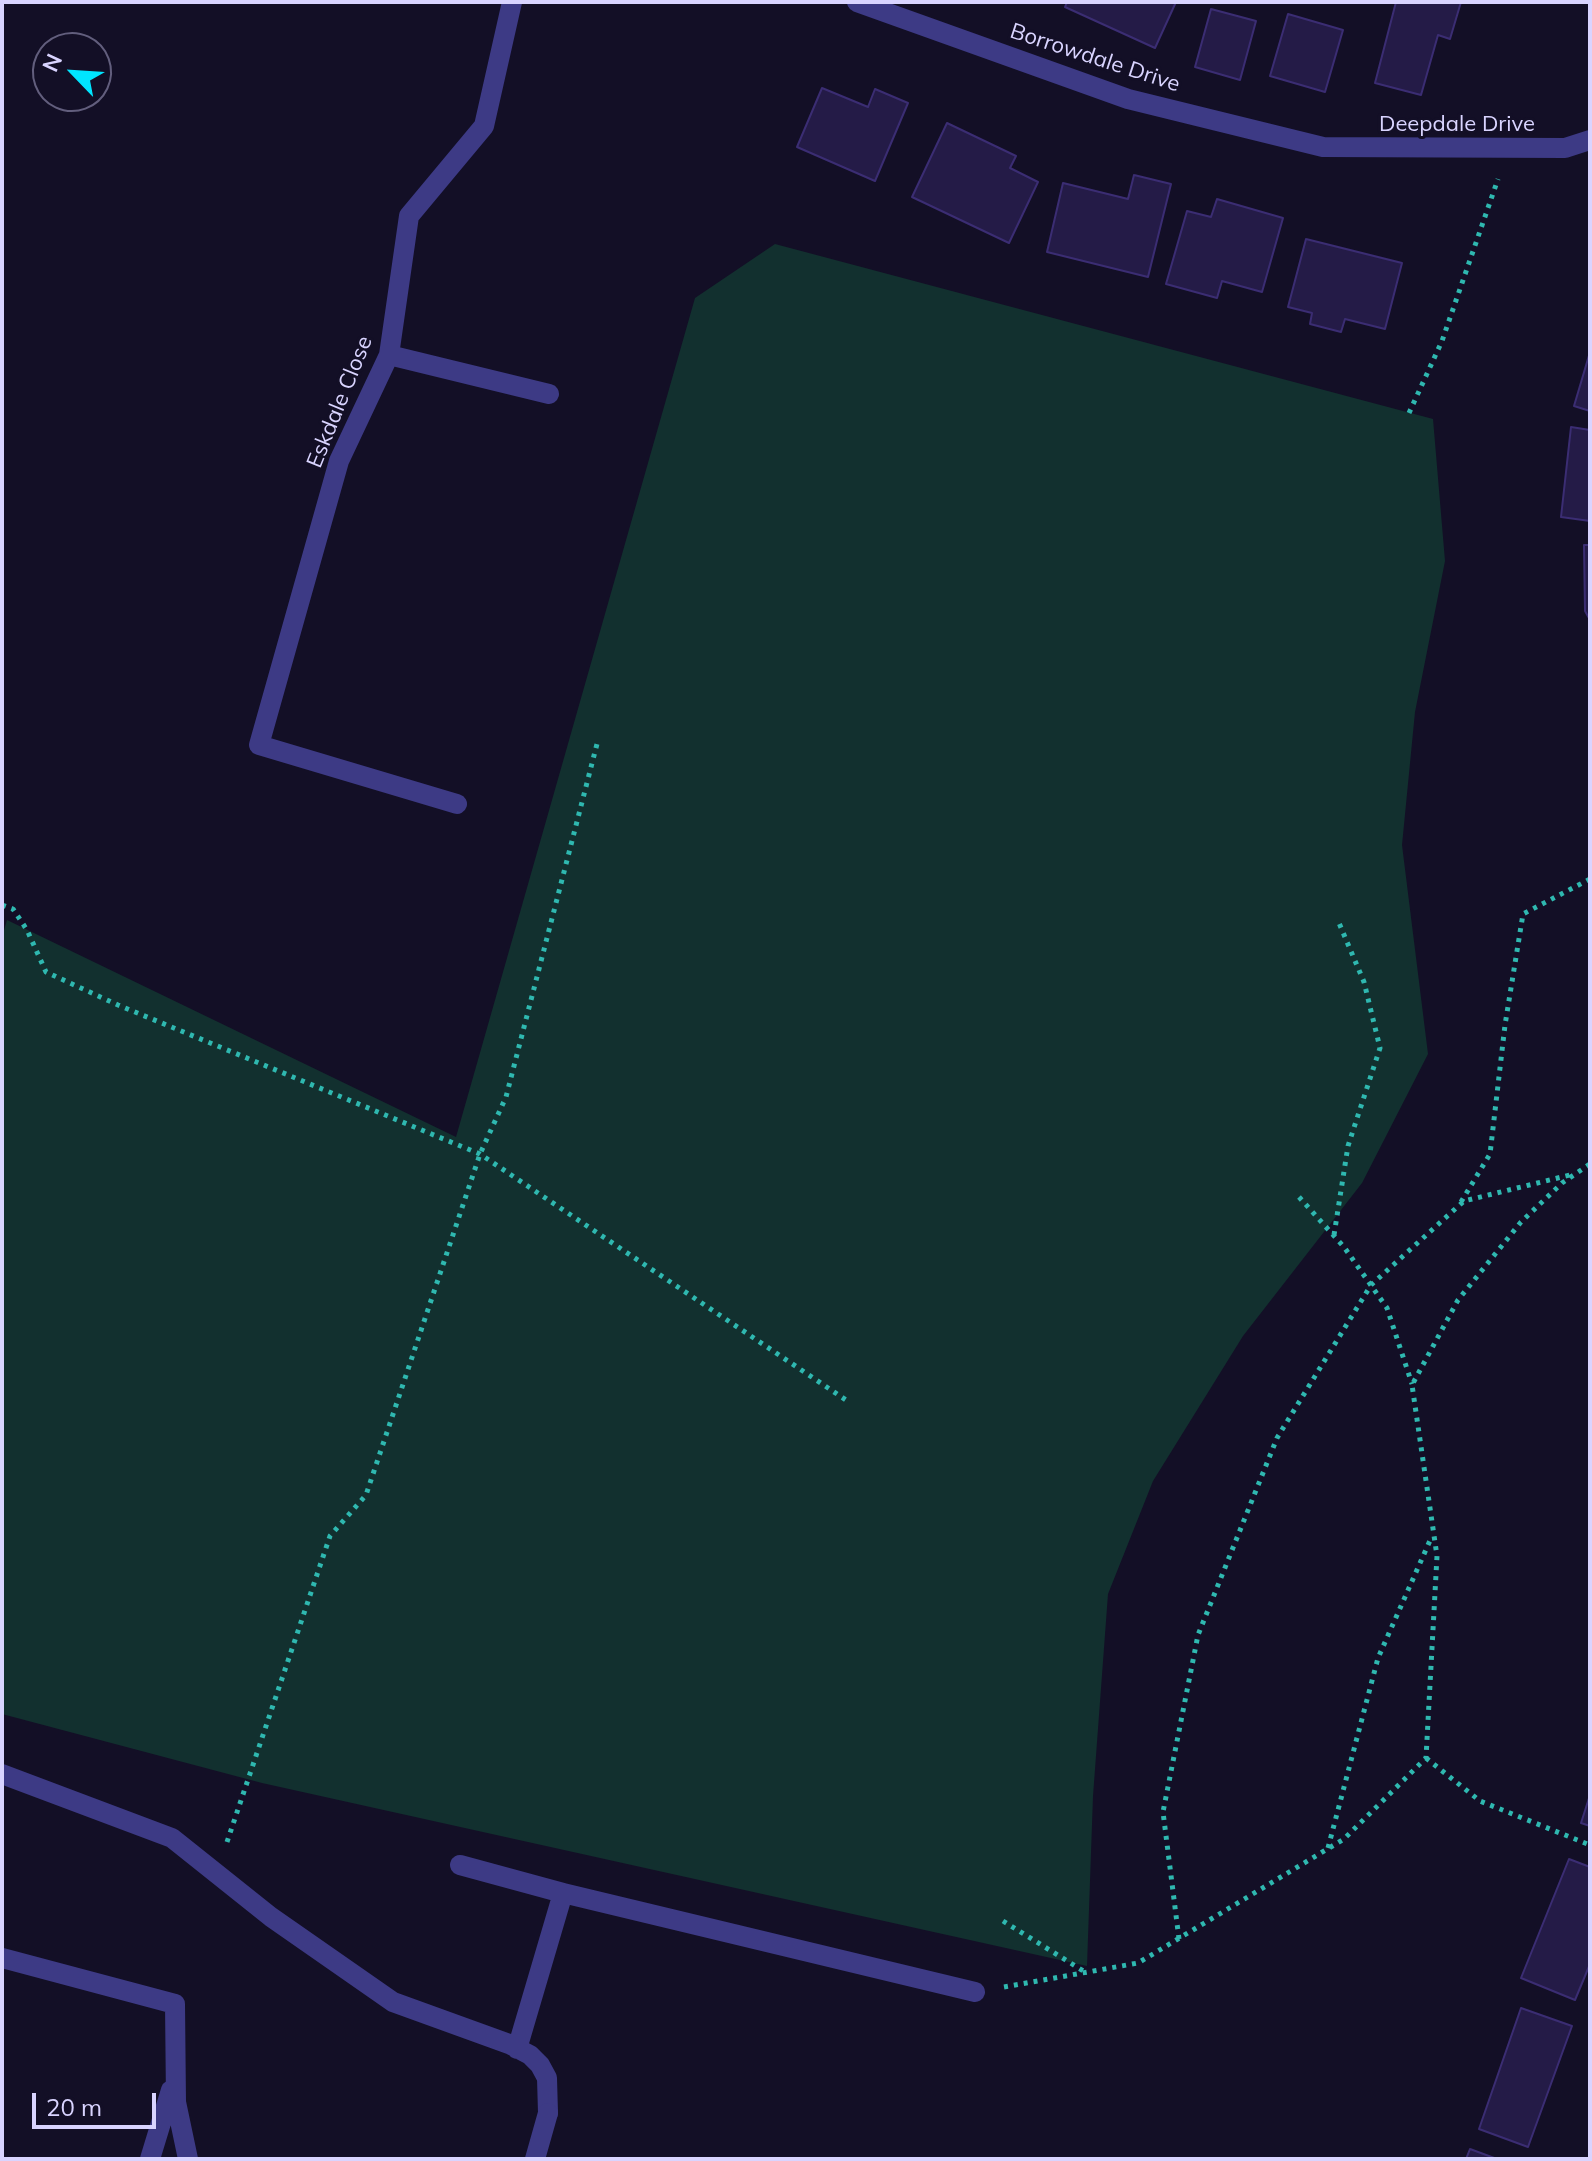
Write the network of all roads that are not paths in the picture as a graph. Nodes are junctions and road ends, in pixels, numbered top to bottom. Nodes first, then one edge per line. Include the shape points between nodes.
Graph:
1 (512, 2) edge
2 (857, 2) edge
3 (1590, 140) edge
4 (1323, 147) joint
5 (389, 355) junction
6 (549, 394) dead end
7 (457, 804) dead end
8 (2, 1774) edge
9 (460, 1865) dead end
10 (563, 1893) junction
11 (2, 1958) edge
12 (975, 1992) road end
13 (517, 2049) junction
14 (175, 2077) junction
15 (150, 2159) edge
16 (188, 2159) edge
17 (535, 2159) edge

1 - 5 street, Eskdale Close via 484,126 409,216
2 - 4 street, Borrowdale Drive via 1128,99
3 - 4 street, Deepdale Drive via 1565,148
5 - 6 street
5 - 7 street, Eskdale Close via 339,461 259,745
8 - 13 street via 172,1838 271,1917 393,2002
9 - 10 street
10 - 12 street
10 - 13 street
11 - 14 street via 175,2004
13 - 17 street via 530,2055 547,2078 548,2113
14 - 15 street
14 - 16 street

